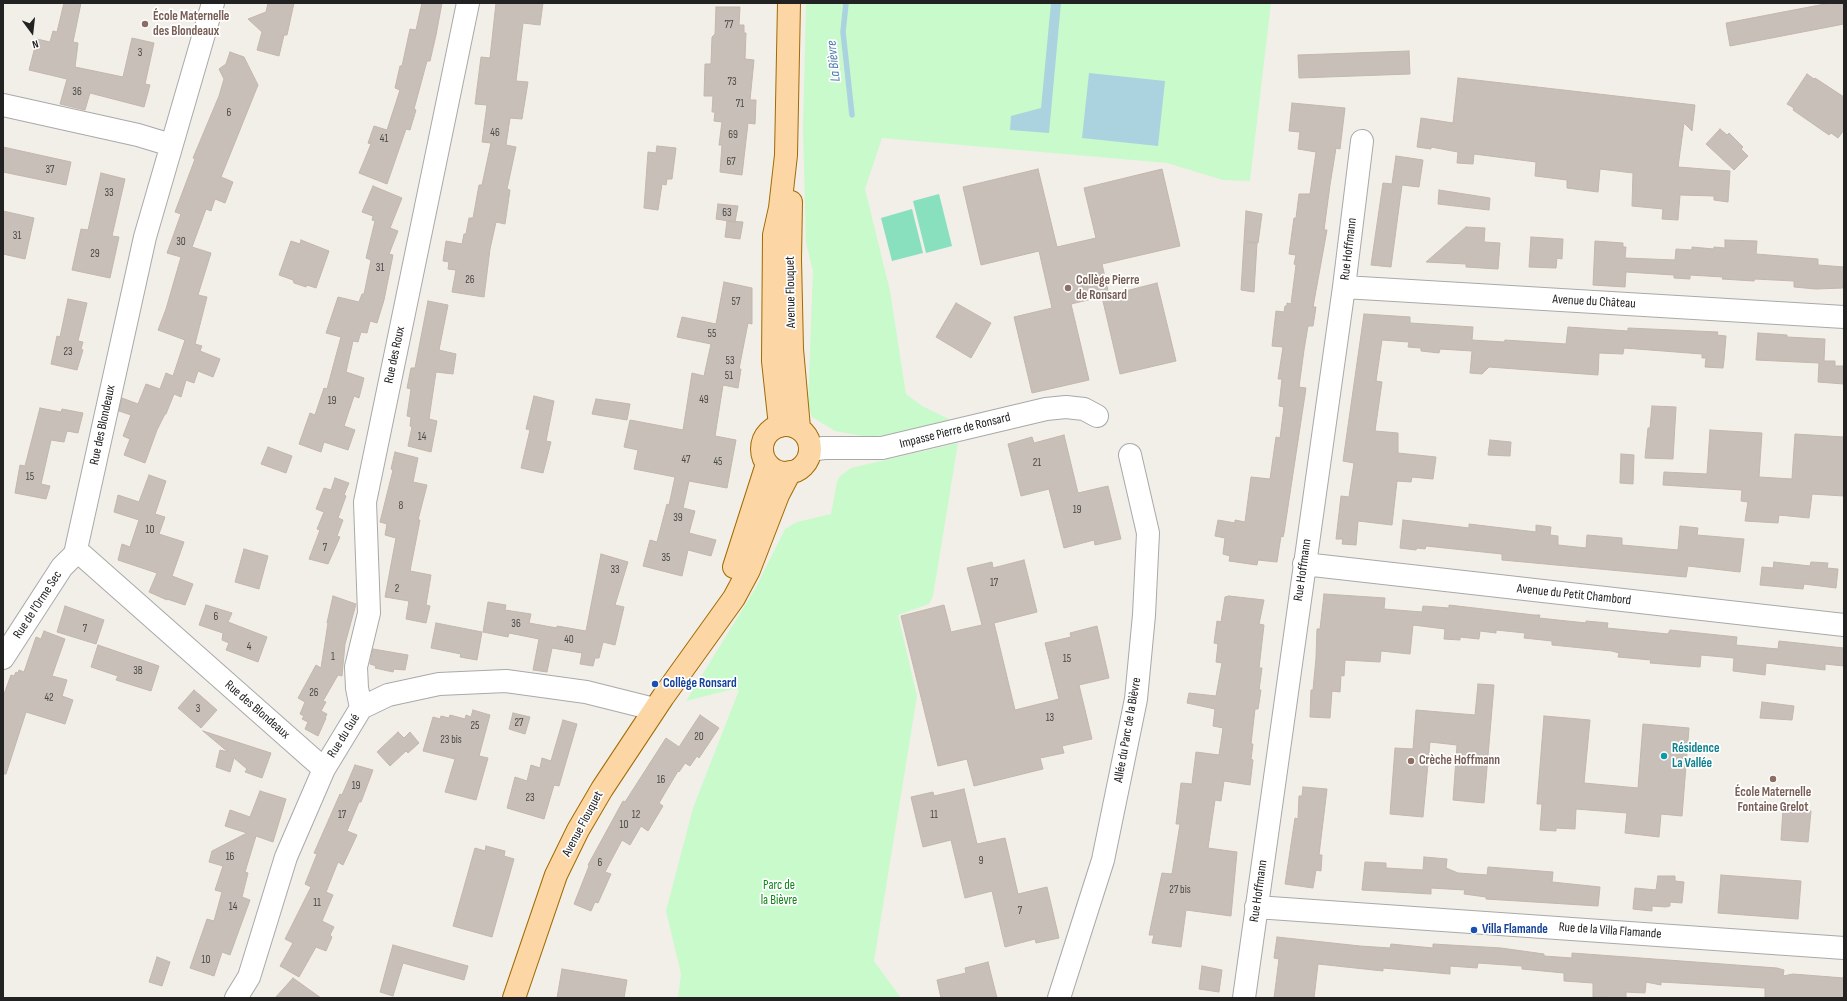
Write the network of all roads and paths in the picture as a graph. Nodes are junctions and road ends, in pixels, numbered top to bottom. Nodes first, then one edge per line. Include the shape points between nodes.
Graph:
1 (213, 3) edge
2 (468, 3) edge
3 (789, 3) edge
4 (3, 105) edge
5 (1362, 141) dead end
6 (171, 145) junction
7 (1344, 287) junction
8 (1844, 317) edge
9 (1097, 416) dead end
10 (789, 427) junction
11 (810, 450) junction
12 (1130, 455) dead end
13 (767, 464) junction
14 (790, 472) junction
15 (75, 554) junction
16 (1304, 564) junction
17 (1844, 625) edge
18 (3, 658) edge
19 (684, 666) junction
20 (362, 708) junction
21 (654, 709) junction
22 (324, 768) junction
23 (1256, 907) junction
24 (1844, 948) edge
25 (236, 998) edge
26 (514, 998) edge
27 (1059, 998) edge
28 (1244, 998) edge

1 - 6 street, Rue des Blondeaux
2 - 20 street, Rue des Roux via 364,502 369,613 356,667 357,688
3 - 10 main road, Avenue Flouquet via 786,155 792,206
4 - 6 street via 138,135
5 - 7 street, Rue Hoffmann
6 - 15 street, Rue des Blondeaux via 145,237
7 - 8 street, Avenue du Château
7 - 16 street, Rue Hoffmann
9 - 11 street, Impasse Pierre de Ronsard via 1084,409 1046,409 882,448
10 - 11 main road, Avenue Flouquet via 808,438
10 - 13 main road, Avenue Flouquet via 774,428 765,438 762,451
11 - 14 main road, Avenue Flouquet via 805,464
12 - 27 street, Allée du Parc de la Bièvre via 1148,533 1136,699 1103,860
13 - 14 main road via 777,471
13 - 19 main road, Avenue Flouquet via 737,563
14 - 19 main road, Avenue Flouquet via 778,495 749,570 734,598
15 - 18 street, Rue de l'Orme Sec via 62,567
15 - 22 street, Rue des Blondeaux via 82,555
16 - 17 street, Avenue du Petit Chambord
16 - 23 street, Rue Hoffmann
19 - 21 main road, Avenue Flouquet
20 - 21 street, Rue du Gué via 388,695 439,684 506,681 586,692
20 - 22 street, Rue du Gué
21 - 26 main road, Avenue Flouquet via 578,830 556,876
22 - 25 street, Rue du Gué via 286,858 249,977
23 - 24 street, Rue de la Villa Flamande
23 - 28 street, Rue Hoffmann

